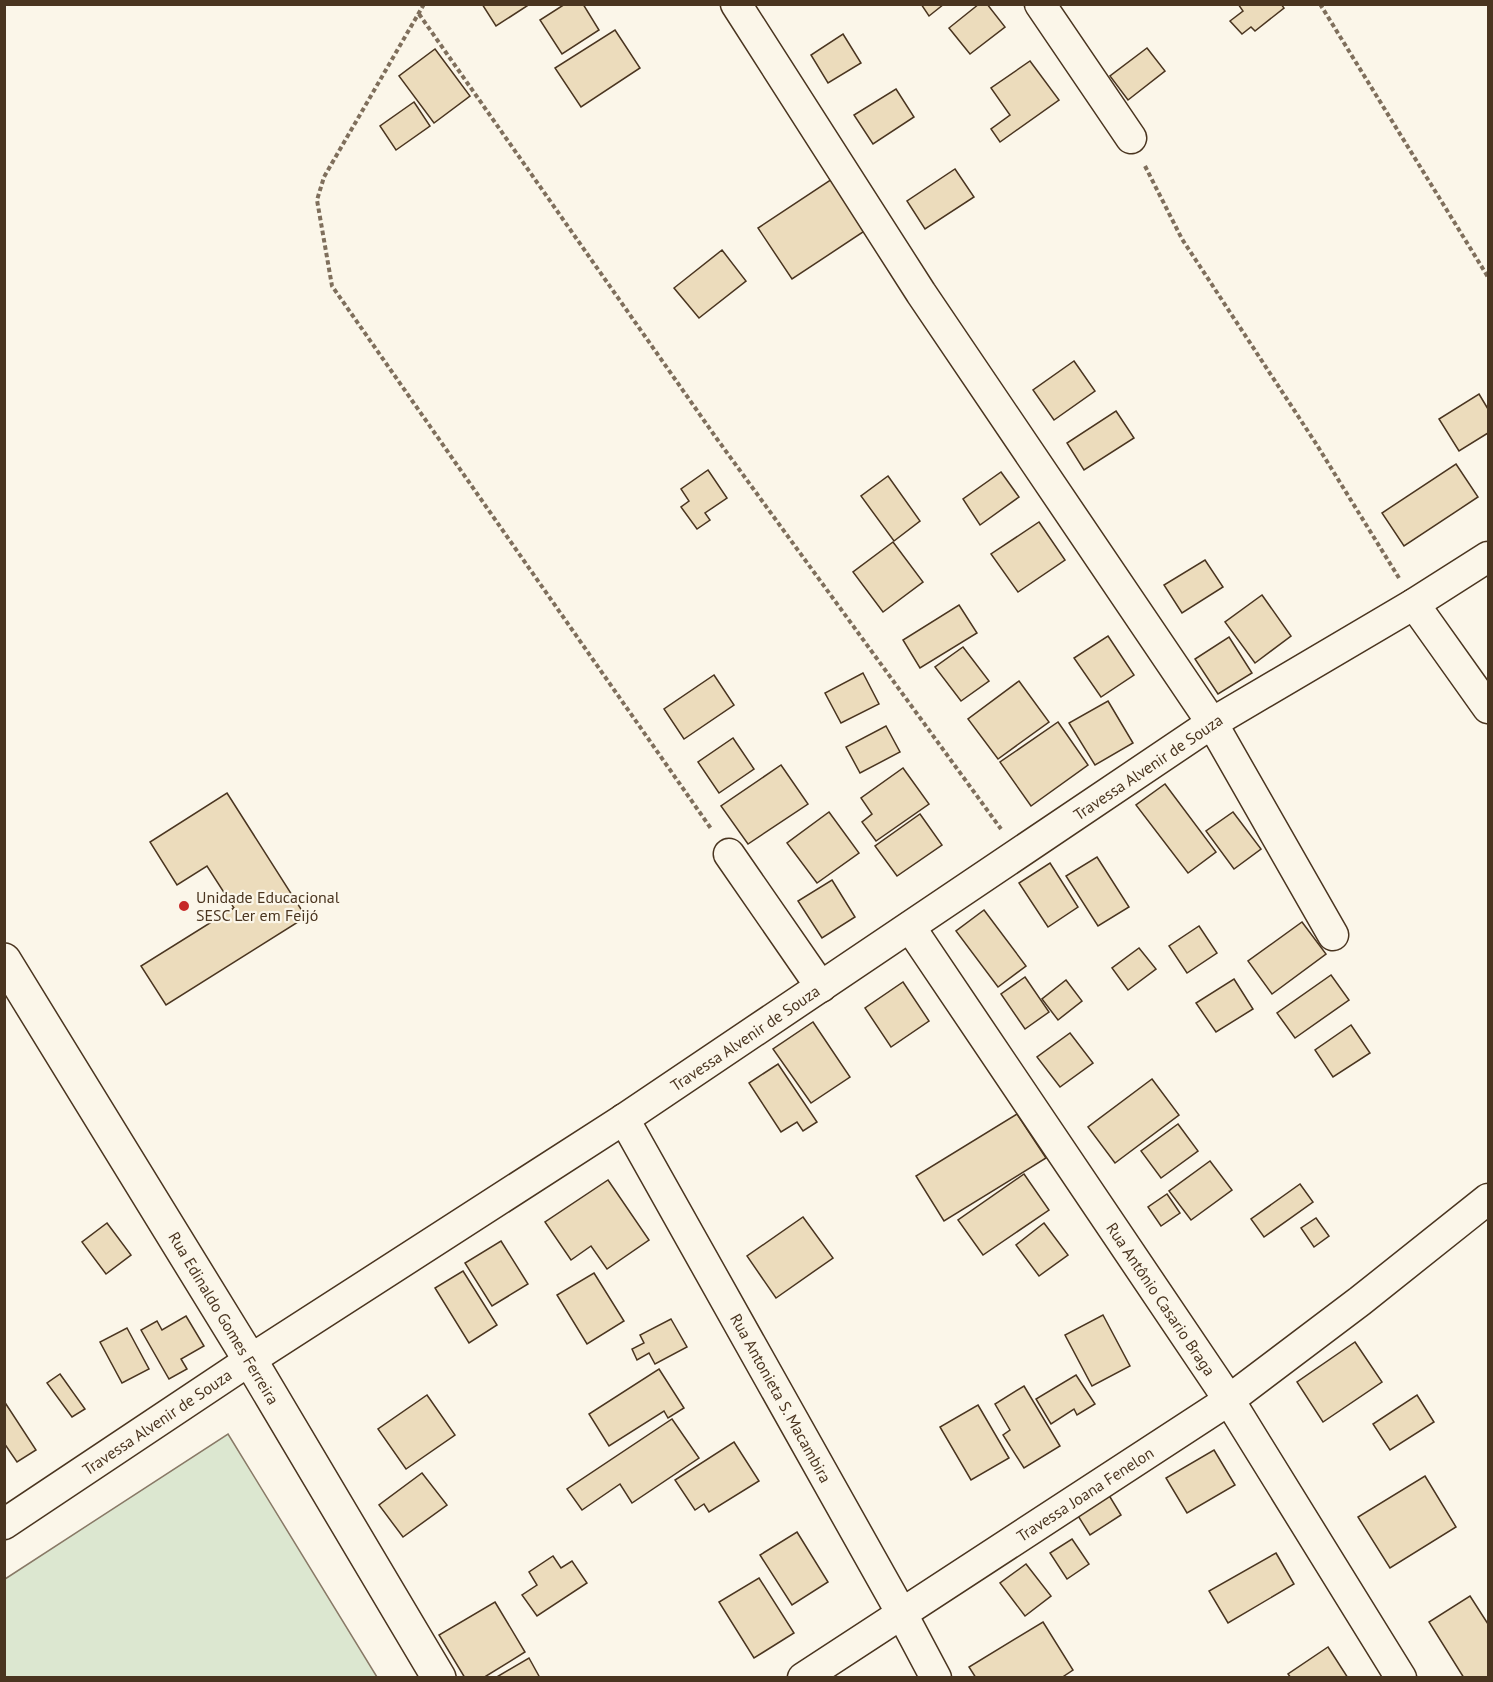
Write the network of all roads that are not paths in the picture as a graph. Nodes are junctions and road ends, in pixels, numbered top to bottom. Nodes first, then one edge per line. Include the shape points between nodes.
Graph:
1 (736, 4) edge
2 (1040, 4) edge
3 (1131, 138) road end
4 (1488, 557) edge
5 (1414, 604) junction
6 (1488, 708) edge
7 (1212, 723) junction
8 (729, 854) road end
9 (910, 927) junction
10 (1334, 935) dead end
11 (4, 960) edge
12 (821, 987) junction
13 (624, 1119) junction
14 (1488, 1198) edge
15 (250, 1360) junction
16 (1229, 1400) junction
17 (4, 1524) edge
18 (902, 1614) junction
19 (439, 1677) edge
20 (803, 1677) edge
21 (936, 1677) edge
22 (1401, 1677) edge

1 - 7 street via 921,293
2 - 3 street
4 - 5 street, Travessa Alvenir de Souza
5 - 6 street
5 - 7 street, Travessa Alvenir de Souza
7 - 9 street, Travessa Alvenir de Souza
7 - 10 street
8 - 12 street
9 - 12 street, Travessa Alvenir de Souza
9 - 16 street, Rua Antônio Casario Braga
11 - 15 street, Rua Edinaldo Gomes Ferreira
12 - 13 street, Travessa Alvenir de Souza
13 - 15 street, Travessa Alvenir de Souza
13 - 18 street, Rua Antonieta S. Macambira
14 - 16 street, Travessa Joana Fenelon
15 - 17 street, Travessa Alvenir de Souza
15 - 19 street, Rua Edinaldo Gomes Ferreira
16 - 18 street, Travessa Joana Fenelon
16 - 22 street, Rua Antônio Casario Braga
18 - 20 street, Travessa Joana Fenelon
18 - 21 street, Rua Antonieta S. Macambira

